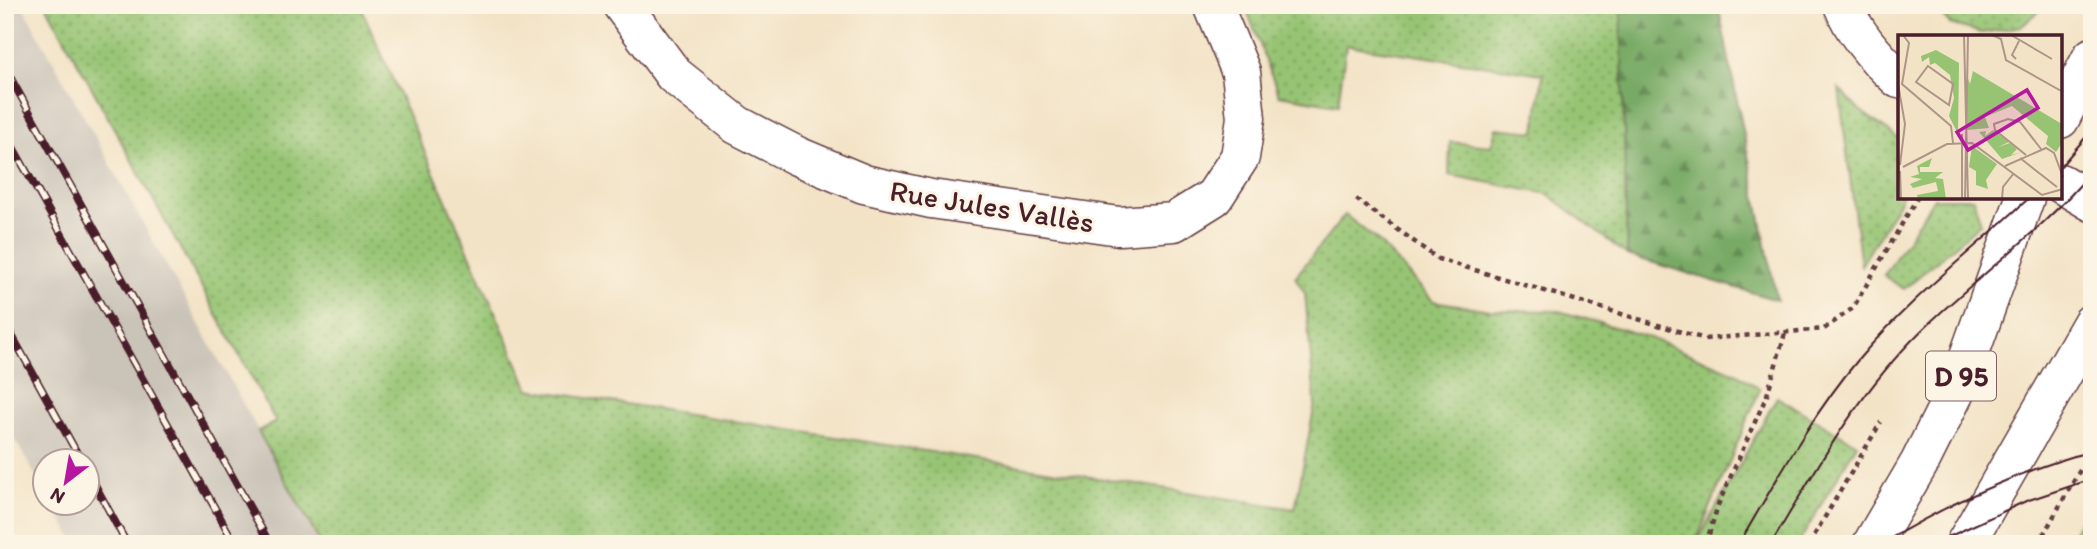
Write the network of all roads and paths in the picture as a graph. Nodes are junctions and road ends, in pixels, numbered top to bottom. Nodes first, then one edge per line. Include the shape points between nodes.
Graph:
1 (622, 5) edge
2 (1213, 5) edge
3 (1843, 5) edge
4 (2092, 57) edge
5 (1898, 78) edge
6 (2062, 115) edge
7 (2062, 184) edge
8 (1356, 199) dead end
9 (1916, 200) edge
10 (2024, 200) edge
11 (2092, 202) edge
12 (2092, 323) edge
13 (1786, 330) junction
14 (1887, 412) dead end
15 (2091, 451) edge
16 (1706, 544) edge
17 (1810, 544) edge
18 (1872, 544) edge
19 (1965, 544) edge
20 (2038, 544) edge

1 - 2 street, Rue Jules Vallès via 674,75 737,125 797,156 864,184 930,199 1119,226 1174,222 1214,197 1240,157 1246,118 1241,72
3 - 5 street via 1881,62
4 - 6 street
7 - 11 street
8 - 13 path via 1438,259 1705,339
9 - 13 path via 1853,308 1824,329
10 - 18 street, D 95 via 1959,384
12 - 19 street, D 95
13 - 16 path via 1767,395 1718,505
14 - 17 path
15 - 20 path

